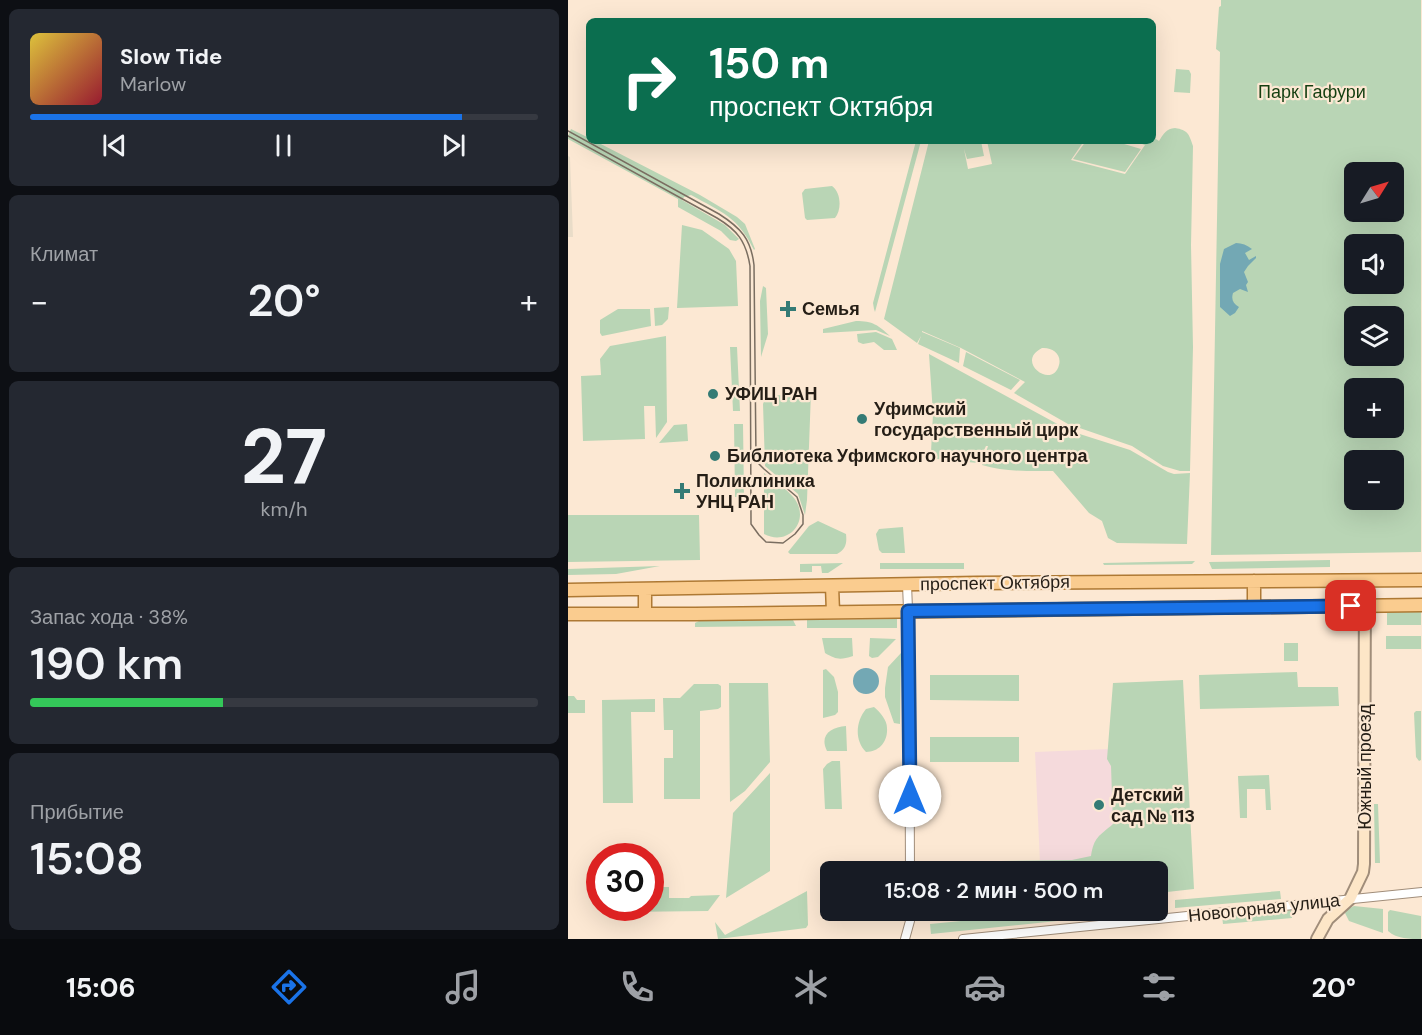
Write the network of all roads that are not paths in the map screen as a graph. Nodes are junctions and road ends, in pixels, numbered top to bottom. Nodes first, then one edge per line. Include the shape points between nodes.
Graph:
1 (1364, 580) junction
2 (1422, 580) edge
3 (1254, 581) junction
4 (907, 584) junction
5 (832, 586) junction
6 (645, 589) junction
7 (568, 590) edge
8 (1422, 605) edge
9 (1365, 606) junction
10 (1254, 607) junction
11 (908, 611) junction
12 (832, 612) junction
13 (568, 614) edge
14 (645, 614) junction
15 (910, 861) edge
16 (1422, 892) edge
17 (1350, 899) junction
18 (910, 921) edge
19 (905, 939) edge
20 (963, 939) edge
21 (1317, 939) edge

1 - 2 main road, проспект Октября
1 - 3 main road, проспект Октября
1 - 9 street, Южный проезд
3 - 4 main road, проспект Октября
3 - 10 main road
4 - 5 main road, проспект Октября
4 - 11 street
5 - 6 main road, проспект Октября
5 - 12 main road
6 - 7 main road, проспект Октября
6 - 14 main road
8 - 9 main road, проспект Октября
9 - 10 main road, проспект Октября
9 - 17 street, Южный проезд via 1365,856 1363,872
10 - 11 main road, проспект Октября
11 - 12 main road, проспект Октября
11 - 15 street
12 - 14 main road, проспект Октября
13 - 14 main road, проспект Октября
16 - 17 street, Новогорная улица
17 - 20 street, Новогорная улица
17 - 21 street, Южный проезд via 1327,920
18 - 19 street

